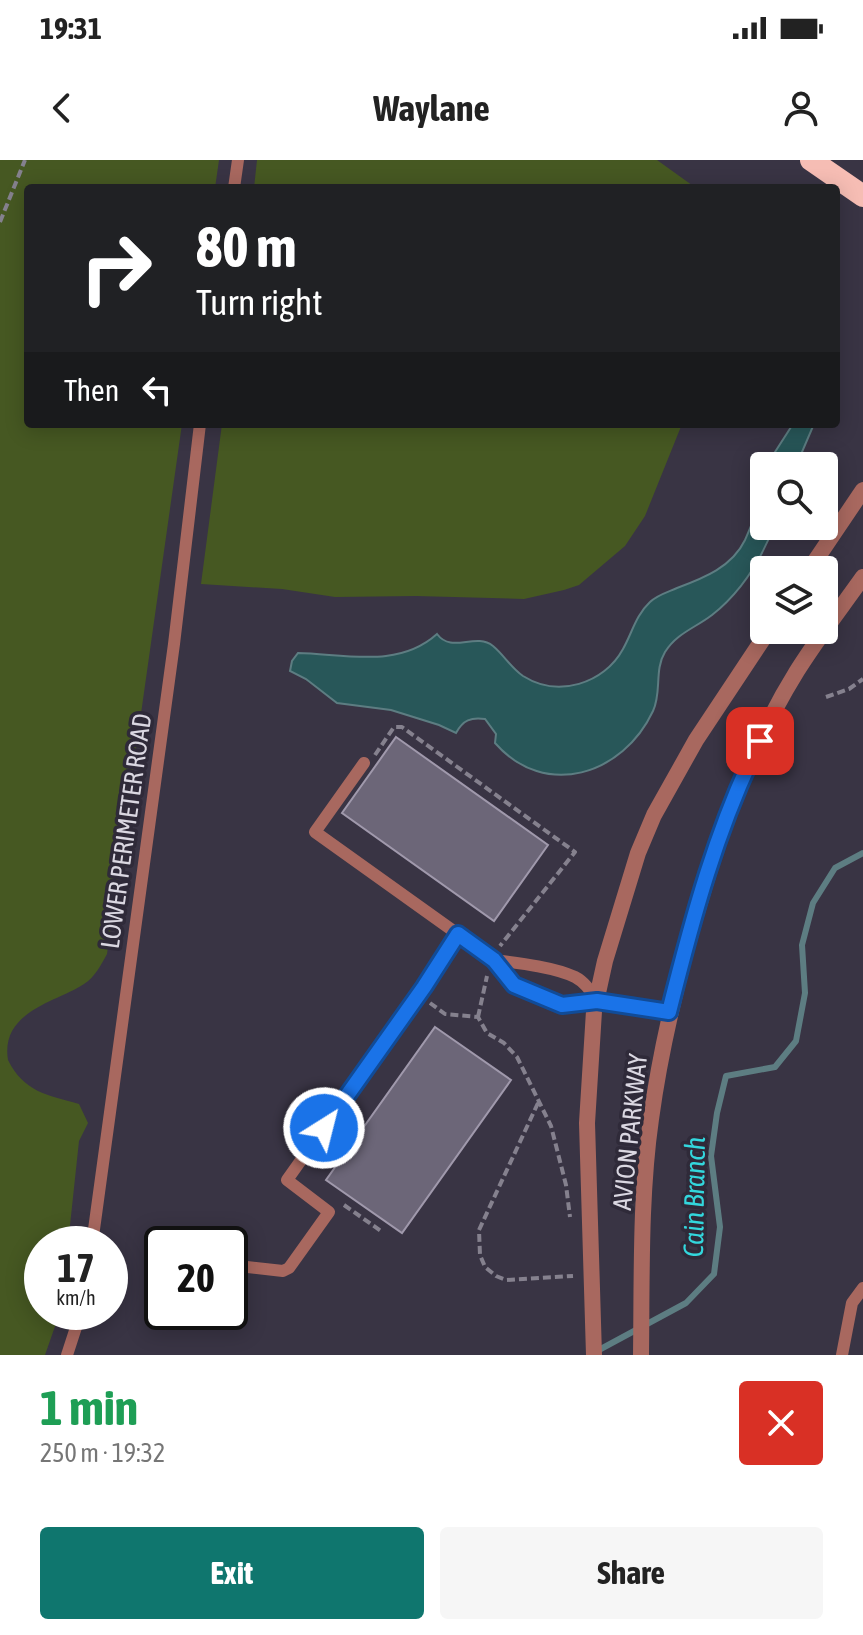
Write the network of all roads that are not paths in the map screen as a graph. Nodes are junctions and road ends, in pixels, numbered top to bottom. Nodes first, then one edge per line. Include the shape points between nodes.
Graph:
1 (238, 160) edge
2 (811, 160) edge
3 (235, 184) edge
4 (863, 196) edge
5 (200, 428) edge
6 (863, 490) edge
7 (818, 556) edge
8 (863, 577) edge
9 (760, 644) edge
10 (366, 764) road end
11 (458, 934) junction
12 (494, 960) junction
13 (597, 1001) junction
14 (669, 1012) junction
15 (94, 1226) edge
16 (248, 1267) edge
17 (863, 1288) edge
18 (75, 1330) edge
19 (67, 1355) edge
20 (594, 1355) edge
21 (641, 1355) edge
22 (842, 1355) edge

1 - 3 lane
2 - 4 highway
5 - 15 lane, LOWER PERIMETER ROAD
6 - 7 street
8 - 14 street, AVION PARKWAY via 797,672 728,811
9 - 13 street, AVION PARKWAY via 654,815 622,902
10 - 11 lane via 315,832
11 - 12 lane
11 - 16 lane via 287,1180 329,1212 289,1268
12 - 13 lane via 575,977
12 - 13 lane via 514,985 549,1000 562,1005
13 - 14 lane
13 - 20 street, AVION PARKWAY via 587,1123
14 - 21 street, AVION PARKWAY via 650,1121
17 - 22 lane via 852,1303
18 - 19 lane

